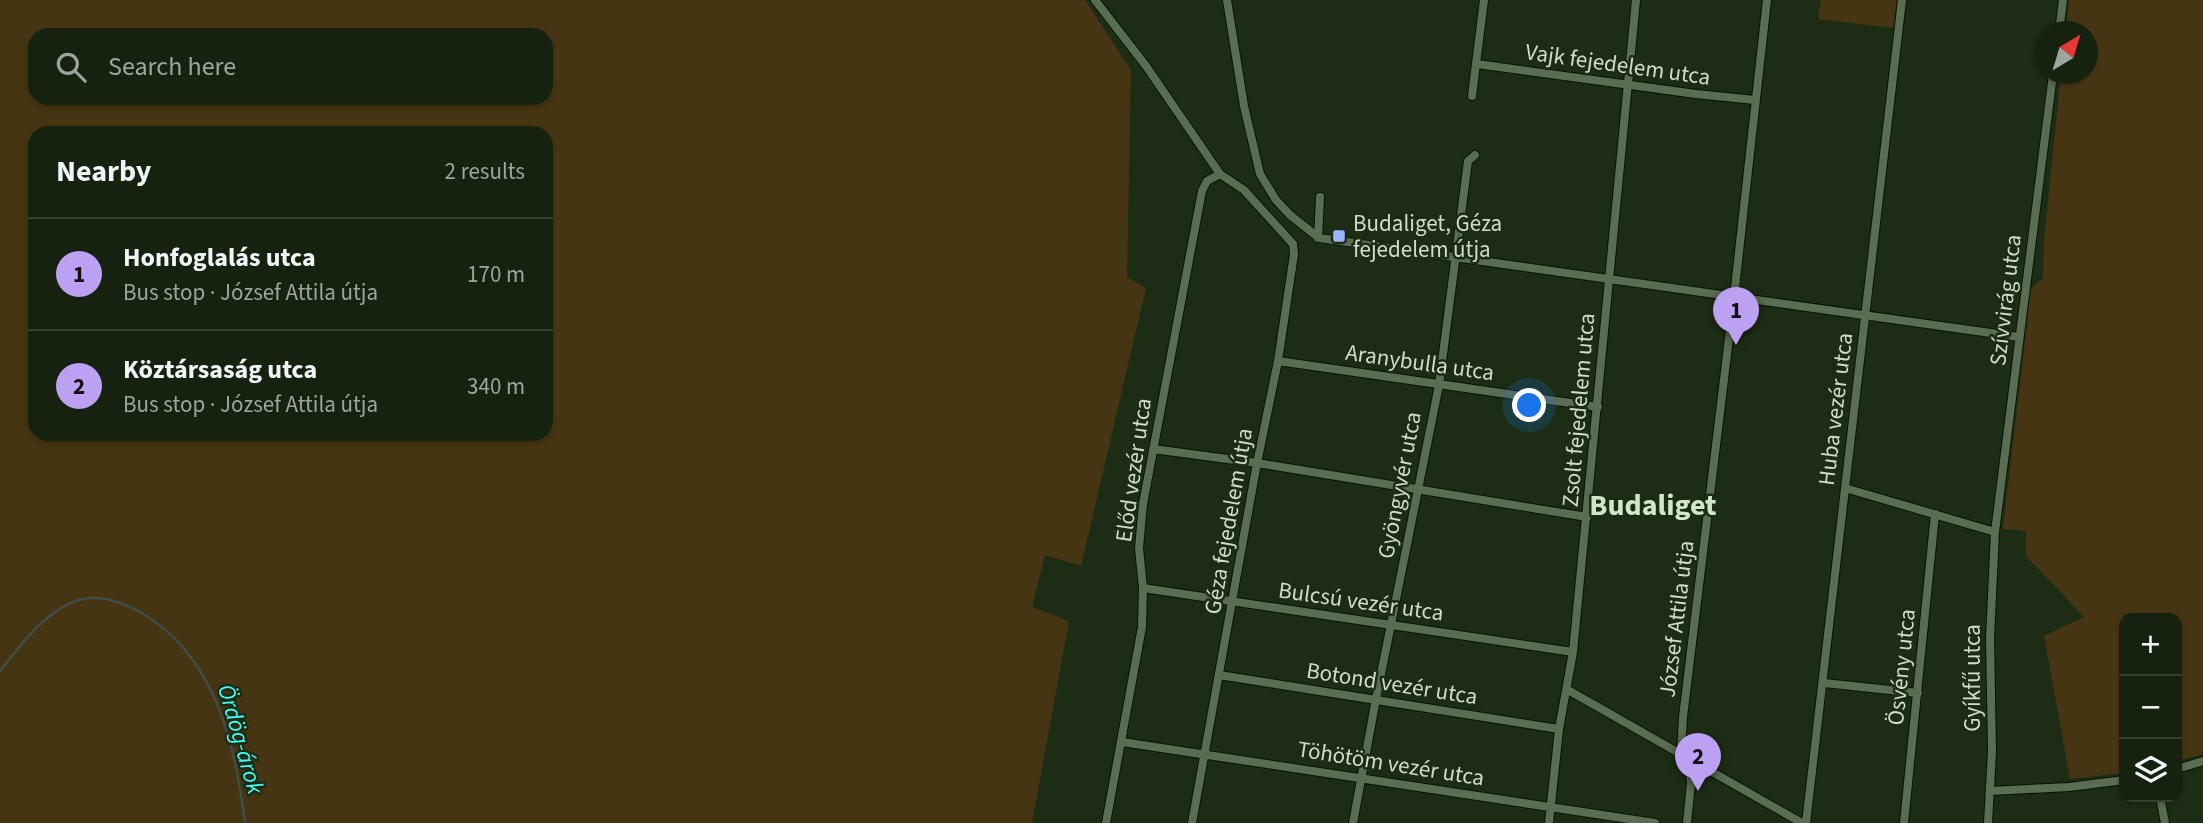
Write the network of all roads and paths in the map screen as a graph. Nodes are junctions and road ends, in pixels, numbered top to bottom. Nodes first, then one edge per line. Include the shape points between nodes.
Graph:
1 (1095, 0) edge
2 (1227, 0) edge
3 (1484, 0) edge
4 (1636, 0) edge
5 (1767, 0) edge
6 (1902, 0) edge
7 (2063, 0) edge
8 (2060, 21) edge
9 (1477, 64) junction
10 (1629, 84) junction
11 (2052, 84) edge
12 (1472, 96) dead end
13 (1755, 100) junction
14 (1475, 155) dead end
15 (1220, 174) junction
16 (1320, 197) dead end
17 (1307, 231) junction
18 (1318, 238) junction
19 (1293, 244) junction
20 (1456, 258) junction
21 (1609, 280) junction
22 (1734, 297) junction
23 (1866, 314) junction
24 (2020, 337) junction
25 (1278, 360) junction
26 (1439, 385) junction
27 (1598, 407) junction
28 (1153, 449) junction
29 (1257, 463) junction
30 (1845, 488) junction
31 (1417, 490) junction
32 (1935, 514) junction
33 (1587, 517) junction
34 (1995, 532) junction
35 (1143, 588) junction
36 (1233, 603) junction
37 (1390, 625) junction
38 (1573, 652) junction
39 (1219, 675) junction
40 (1824, 683) junction
41 (1568, 690) junction
42 (1918, 693) junction
43 (1376, 699) junction
44 (1559, 729) junction
45 (1122, 741) junction
46 (1205, 754) junction
47 (1681, 754) junction
48 (2203, 761) edge
49 (2182, 767) edge
50 (1360, 778) junction
51 (2119, 781) edge
52 (1990, 791) junction
53 (2161, 802) edge
54 (1551, 807) junction
55 (1107, 823) edge
56 (1192, 823) edge
57 (1353, 823) edge
58 (1549, 823) edge
59 (1655, 823) edge
60 (1687, 823) edge
61 (1804, 823) edge
62 (1904, 823) edge
63 (1987, 823) edge
64 (2165, 823) edge

1 - 15 street
2 - 17 street via 1260,174 1276,200
3 - 9 street
4 - 10 street, Zsolt fejedelem utca
5 - 13 street, József Attila útja
6 - 23 street, Huba vezér utca
7 - 8 street
9 - 10 street, Vajk fejedelem utca
9 - 12 street
10 - 13 street, Vajk fejedelem utca
10 - 21 street, Zsolt fejedelem utca
11 - 24 street, Szívvirág utca
13 - 22 street, József Attila útja
14 - 20 street, Gyöngyvér utca via 1468,161
15 - 19 street via 1244,190
15 - 28 street, Előd vezér utca via 1207,181 1202,191
16 - 18 street
17 - 18 street
17 - 19 street
18 - 20 street
19 - 25 street, Géza fejedelem útja
20 - 21 street
20 - 26 street, Gyöngyvér utca
21 - 22 street
21 - 27 street, Zsolt fejedelem utca
22 - 23 street
22 - 47 street, József Attila útja
23 - 24 street
23 - 30 street, Huba vezér utca
24 - 34 street, Szívvirág utca
25 - 26 street, Aranybulla utca
25 - 29 street, Géza fejedelem útja
26 - 27 street, Aranybulla utca
26 - 31 street, Gyöngyvér utca
27 - 33 street, Zsolt fejedelem utca
28 - 29 street
28 - 35 street, Előd vezér utca via 1139,548
29 - 31 street
29 - 36 street, Géza fejedelem útja
30 - 32 street
30 - 40 street, Huba vezér utca
31 - 33 street
31 - 37 street, Gyöngyvér utca
32 - 34 street
32 - 42 street, Ösvény utca
33 - 38 street, Zsolt fejedelem utca
34 - 52 street, Gyíkfű utca
35 - 36 street, Bulcsú vezér utca
35 - 45 street, Előd vezér utca via 1142,627
36 - 37 street, Bulcsú vezér utca
36 - 39 street, Géza fejedelem útja
37 - 38 street, Bulcsú vezér utca
37 - 43 street, Gyöngyvér utca
38 - 41 street, Zsolt fejedelem utca
39 - 43 street, Botond vezér utca
39 - 46 street, Géza fejedelem útja
40 - 42 street
40 - 61 street, Huba vezér utca
41 - 44 street, Zsolt fejedelem utca
41 - 47 street
42 - 62 street, Ösvény utca
43 - 44 street, Botond vezér utca
43 - 50 street, Gyöngyvér utca
44 - 54 street, Zsolt fejedelem utca
45 - 46 street, Töhötöm vezér utca
45 - 55 street, Előd vezér utca
46 - 50 street, Töhötöm vezér utca
46 - 56 street, Géza fejedelem útja
47 - 60 street, József Attila útja via 1689,766 1691,783
47 - 61 street
48 - 49 street
50 - 54 street, Töhötöm vezér utca
50 - 57 street, Gyöngyvér utca
51 - 52 street
52 - 63 street, Gyíkfű utca
53 - 64 street
54 - 58 street, Zsolt fejedelem utca
54 - 59 street, Töhötöm vezér utca

